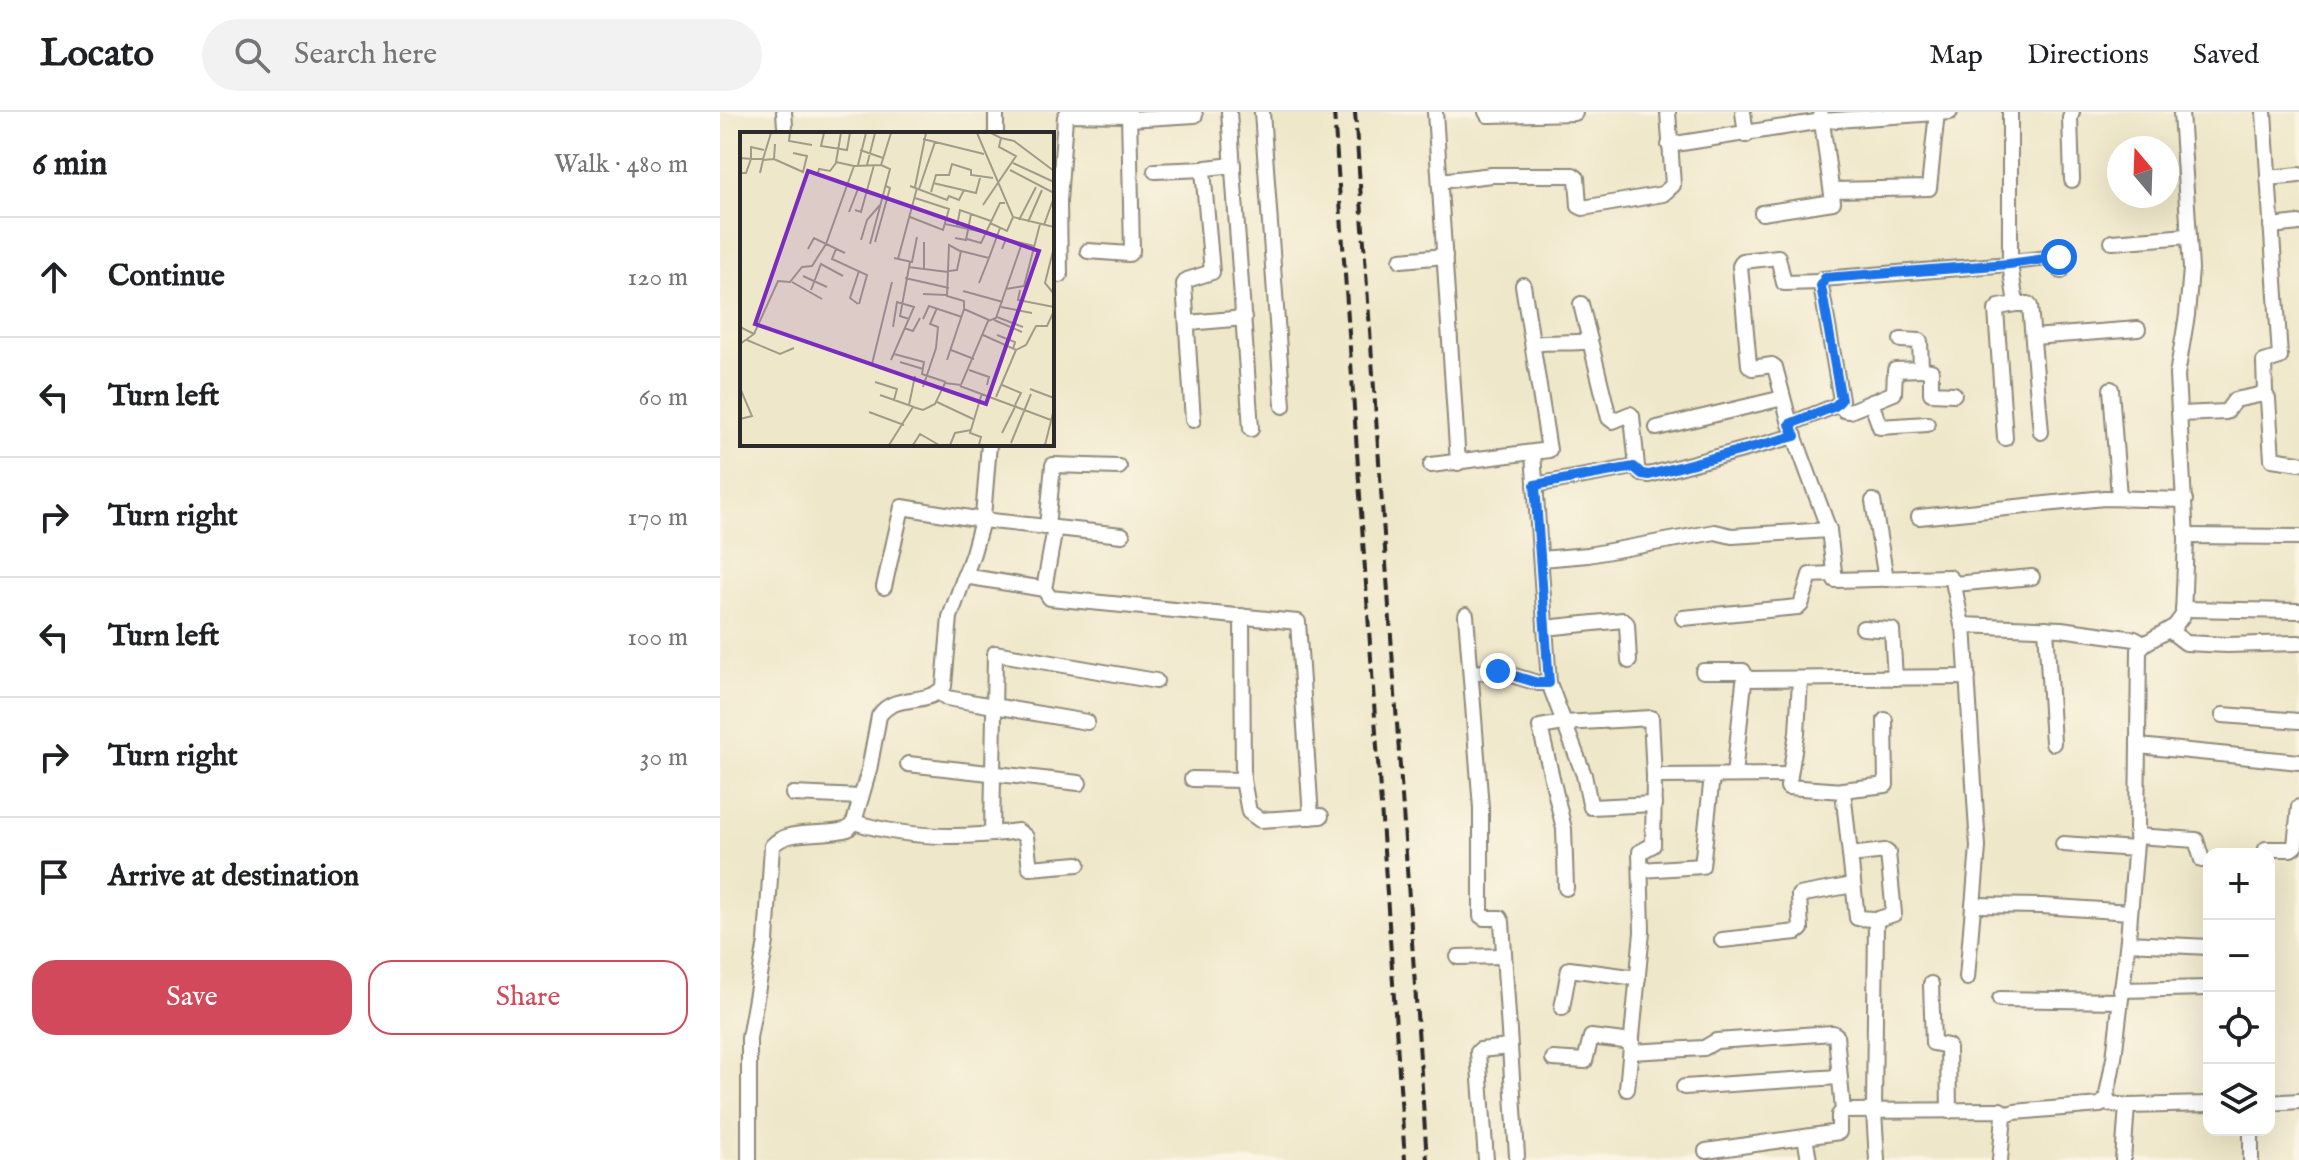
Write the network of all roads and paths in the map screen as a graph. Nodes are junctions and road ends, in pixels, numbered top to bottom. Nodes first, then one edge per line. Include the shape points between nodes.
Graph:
1 (1229, 112) edge
2 (1262, 112) edge
3 (1435, 112) edge
4 (1486, 112) edge
5 (1668, 112) edge
6 (1743, 112) edge
7 (1937, 112) edge
8 (1950, 112) edge
9 (2010, 112) edge
10 (2072, 112) edge
11 (2181, 112) edge
12 (2264, 112) edge
13 (1575, 113) edge
14 (1129, 115) edge
15 (1195, 115) dead end
16 (1821, 116) edge
17 (1746, 135) junction
18 (1669, 145) junction
19 (1233, 165) junction
20 (1205, 169) junction
21 (1155, 171) dead end
22 (2299, 175) edge
23 (2268, 178) junction
24 (2072, 180) dead end
25 (1440, 181) junction
26 (1833, 190) junction
27 (1056, 201) edge
28 (1762, 213) dead end
29 (2299, 223) edge
30 (2271, 226) junction
31 (2188, 236) junction
32 (2112, 242) dead end
33 (1088, 251) dead end
34 (1445, 256) junction
35 (1401, 260) dead end
36 (2010, 263) junction
37 (2061, 271) dead end
38 (1060, 275) dead end
39 (1821, 282) junction
40 (1523, 285) dead end
41 (1581, 304) dead end
42 (2016, 304) junction
43 (1244, 318) junction
44 (1188, 323) junction
45 (2138, 329) dead end
46 (2033, 337) junction
47 (1901, 340) dead end
48 (1590, 341) junction
49 (1533, 344) junction
50 (1921, 369) junction
51 (2111, 389) dead end
52 (2264, 392) junction
53 (1954, 394) dead end
54 (1783, 398) junction
55 (1871, 402) junction
56 (1839, 403) junction
57 (1283, 406) dead end
58 (2180, 414) junction
59 (1193, 420) dead end
60 (1927, 424) dead end
61 (1657, 428) dead end
62 (1251, 429) dead end
63 (1792, 430) junction
64 (2041, 432) dead end
65 (2005, 438) dead end
66 (989, 446) edge
67 (1533, 453) junction
68 (1458, 463) junction
69 (2299, 463) edge
70 (1431, 465) dead end
71 (1119, 467) dead end
72 (1637, 467) junction
73 (1535, 485) junction
74 (2119, 497) junction
75 (2185, 500) junction
76 (1873, 501) dead end
77 (1919, 517) dead end
78 (982, 520) junction
79 (1051, 527) junction
80 (1829, 530) junction
81 (1122, 535) dead end
82 (2186, 536) junction
83 (2299, 537) edge
84 (1541, 559) junction
85 (1833, 574) junction
86 (964, 576) junction
87 (2032, 577) dead end
88 (1886, 579) junction
89 (1954, 584) junction
90 (884, 587) dead end
91 (1044, 589) junction
92 (2183, 609) junction
93 (2299, 611) edge
94 (1466, 615) dead end
95 (1242, 616) junction
96 (1683, 618) dead end
97 (1964, 625) junction
98 (1545, 628) junction
99 (1863, 628) dead end
100 (2046, 628) junction
101 (2169, 630) junction
102 (2299, 643) edge
103 (2144, 644) junction
104 (1629, 661) dead end
105 (1703, 671) dead end
106 (1471, 673) junction
107 (1968, 677) junction
108 (1895, 678) junction
109 (1747, 679) junction
110 (1800, 680) junction
111 (1156, 681) dead end
112 (1549, 683) junction
113 (940, 693) junction
114 (994, 706) junction
115 (2223, 715) dead end
116 (1885, 720) dead end
117 (2299, 721) edge
118 (1087, 722) dead end
119 (1564, 723) junction
120 (2053, 743) dead end
121 (2139, 746) junction
122 (2299, 762) edge
123 (908, 764) dead end
124 (993, 772) junction
125 (1734, 775) junction
126 (1790, 775) junction
127 (1654, 776) junction
128 (1712, 776) junction
129 (1192, 779) dead end
130 (1243, 780) junction
131 (1079, 783) dead end
132 (1842, 790) junction
133 (793, 794) dead end
134 (861, 797) junction
135 (1654, 804) junction
136 (2299, 807) edge
137 (854, 822) junction
138 (992, 834) junction
139 (2136, 843) junction
140 (2063, 844) dead end
141 (2275, 849) edge
142 (1850, 855) junction
143 (2202, 860) dead end
144 (1078, 864) dead end
145 (1641, 870) junction
146 (1853, 885) junction
147 (1566, 888) dead end
148 (1973, 905) junction
149 (2130, 912) junction
150 (1875, 920) junction
151 (1722, 940) dead end
152 (2128, 943) junction
153 (2203, 947) edge
154 (1504, 956) junction
155 (1458, 957) dead end
156 (1638, 978) junction
157 (1967, 978) dead end
158 (1931, 984) dead end
159 (2203, 988) edge
160 (2120, 995) junction
161 (2000, 999) dead end
162 (1562, 1008) dead end
163 (1509, 1047) junction
164 (1632, 1047) junction
165 (1553, 1059) dead end
166 (1839, 1077) junction
167 (1684, 1087) dead end
168 (1627, 1089) dead end
169 (2299, 1101) edge
170 (2104, 1103) junction
171 (2275, 1103) edge
172 (2203, 1104) edge
173 (2127, 1106) junction
174 (1843, 1111) junction
175 (1949, 1111) junction
176 (1874, 1112) junction
177 (2007, 1114) junction
178 (2251, 1136) edge
179 (1805, 1137) junction
180 (1706, 1151) dead end
181 (1517, 1156) dead end
182 (749, 1160) edge
183 (1486, 1160) edge
184 (1809, 1160) edge
185 (1877, 1160) edge
186 (2000, 1160) edge
187 (2123, 1160) edge
188 (2251, 1160) edge

1 - 19 street
2 - 57 street
3 - 25 street
4 - 13 street
5 - 18 street
6 - 17 street
7 - 8 street
7 - 16 street
7 - 26 street via 1929,188
9 - 36 street
10 - 24 street
11 - 31 street
12 - 23 street
14 - 15 street
14 - 27 street via 1066,115
14 - 33 street via 1131,253
16 - 17 street
16 - 26 street
17 - 18 street
18 - 25 street via 1671,188 1621,203 1581,207 1573,175
19 - 20 street
19 - 43 street
20 - 21 street
20 - 44 street via 1212,272 1185,281
22 - 23 street
23 - 30 street
25 - 34 street
26 - 28 street via 1831,203
27 - 38 street
29 - 30 street
30 - 52 street via 2280,357 2264,362
31 - 32 street
31 - 58 street via 2190,290 2177,375
34 - 35 street
34 - 68 street
36 - 37 street via 2059,257
36 - 39 street
36 - 42 street
39 - 54 street via 1784,283 1778,257 1741,263 1749,365 1775,366
39 - 56 street
40 - 49 street
41 - 48 street
42 - 46 street via 2030,306
42 - 65 street via 1996,310
43 - 44 street
43 - 62 street
44 - 59 street
45 - 46 street
46 - 64 street
47 - 50 street via 1920,341
48 - 49 street
48 - 72 street via 1609,418 1632,416
49 - 67 street via 1550,448
50 - 53 street via 1931,371 1931,393
50 - 55 street via 1895,370 1895,392
51 - 74 street
52 - 58 street via 2235,400 2226,412
52 - 69 street via 2272,459
54 - 61 street
54 - 63 street
55 - 56 street via 1847,411
55 - 60 street via 1880,427
56 - 63 street
58 - 75 street
63 - 72 street via 1649,475
63 - 80 street
66 - 78 street
67 - 68 street
67 - 73 street
68 - 70 street
71 - 79 street via 1053,465
72 - 73 street
73 - 84 street
74 - 75 street
74 - 77 street
75 - 82 street
76 - 88 street
78 - 79 street
78 - 86 street
78 - 90 street via 902,507
79 - 81 street
79 - 91 street
80 - 84 street via 1732,536 1715,532
80 - 85 street
82 - 83 street
82 - 92 street
84 - 98 street
85 - 88 street via 1837,581
85 - 96 street via 1810,575 1798,607
86 - 91 street
86 - 113 street via 950,617
87 - 89 street
88 - 89 street via 1949,577
89 - 97 street
91 - 95 street via 1050,598
92 - 93 street
92 - 101 street via 2181,621
94 - 106 street
95 - 130 street
95 - 130 street via 1299,624 1316,816 1253,817
97 - 100 street
97 - 107 street
98 - 104 street via 1623,620
98 - 112 street
99 - 108 street via 1892,630
100 - 103 street
100 - 120 street
101 - 102 street via 2186,643
101 - 103 street
103 - 121 street via 2139,650
105 - 109 street via 1743,671
106 - 112 street via 1503,672
106 - 154 street via 1481,808 1481,916 1501,920
107 - 108 street
107 - 148 street via 1978,847
108 - 110 street
109 - 110 street
109 - 125 street
110 - 126 street
111 - 114 street via 997,651
112 - 119 street
113 - 114 street
113 - 134 street via 883,709
114 - 118 street
114 - 124 street
115 - 117 street
116 - 132 street via 1886,785
119 - 127 street via 1651,718
119 - 135 street via 1591,806
119 - 147 street via 1540,730 1564,829
121 - 122 street
121 - 139 street
123 - 124 street
124 - 131 street
124 - 138 street
125 - 126 street
125 - 128 street
126 - 132 street via 1790,789
127 - 128 street
127 - 135 street
128 - 145 street via 1702,866
129 - 130 street
132 - 142 street
133 - 134 street
134 - 137 street
135 - 145 street via 1653,845 1640,852
136 - 141 street via 2295,846
137 - 138 street via 911,835
137 - 182 street via 840,831 778,839 772,846 766,942 749,1038
138 - 144 street via 1024,833 1032,869
139 - 140 street
139 - 143 street via 2196,840
139 - 149 street
142 - 146 street
142 - 150 street via 1888,853 1894,914
145 - 156 street
146 - 150 street via 1857,919
146 - 151 street via 1799,895 1797,932
148 - 149 street
148 - 157 street
149 - 152 street
150 - 176 street
152 - 153 street
152 - 160 street
154 - 155 street
154 - 163 street
156 - 162 street via 1569,969
156 - 164 street
158 - 175 street via 1933,1043 1948,1046
159 - 160 street
160 - 161 street
160 - 170 street
163 - 181 street
163 - 183 street via 1478,1052
164 - 165 street via 1591,1037 1585,1061
164 - 166 street via 1704,1048 1716,1041 1833,1033
164 - 168 street
166 - 167 street
166 - 174 street
169 - 171 street
170 - 173 street
170 - 177 street
172 - 173 street
173 - 187 street
174 - 176 street
174 - 179 street via 1839,1132
175 - 176 street
175 - 177 street
176 - 185 street
177 - 186 street via 2002,1119
178 - 188 street
179 - 180 street
179 - 184 street

